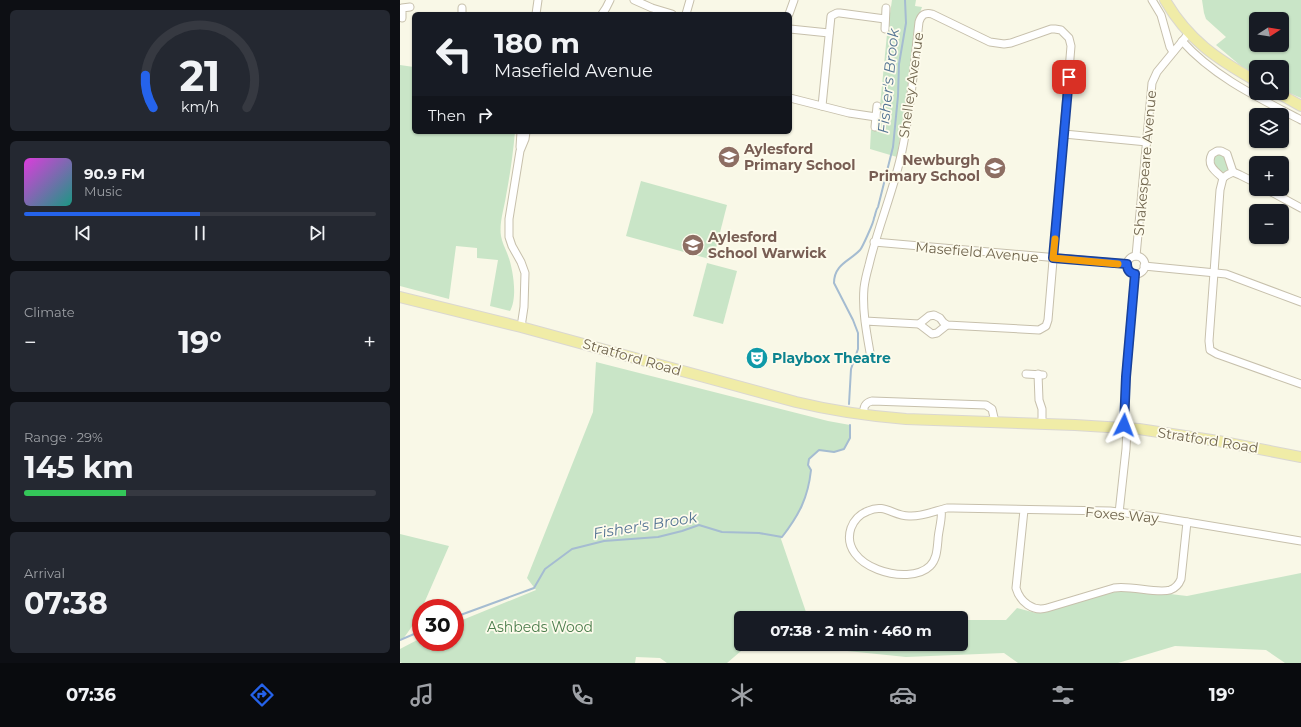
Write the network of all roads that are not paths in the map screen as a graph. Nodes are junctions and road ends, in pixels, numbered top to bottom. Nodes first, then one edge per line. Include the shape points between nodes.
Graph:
1 (538, 0) edge
2 (610, 0) edge
3 (634, 0) edge
4 (690, 0) edge
5 (794, 0) edge
6 (1152, 0) edge
7 (1165, 0) edge
8 (410, 7) dead end
9 (401, 8) edge
10 (886, 8) dead end
11 (536, 12) edge
12 (603, 12) edge
13 (665, 12) edge
14 (687, 12) edge
15 (790, 12) edge
16 (402, 18) dead end
17 (885, 19) junction
18 (792, 29) edge
19 (885, 29) dead end
20 (829, 33) junction
21 (1189, 33) junction
22 (1182, 41) junction
23 (1173, 52) junction
24 (1249, 77) edge
25 (792, 98) edge
26 (1289, 99) edge
27 (822, 106) junction
28 (877, 106) dead end
29 (1301, 106) edge
30 (876, 117) junction
31 (1301, 120) edge
32 (875, 127) dead end
33 (521, 134) edge
34 (526, 134) edge
35 (1064, 134) junction
36 (1147, 142) junction
37 (520, 151) junction
38 (1233, 172) junction
39 (1223, 178) junction
40 (1249, 180) edge
41 (1279, 196) edge
42 (1301, 208) edge
43 (874, 242) junction
44 (1136, 256) junction
45 (1053, 258) junction
46 (1127, 264) junction
47 (1144, 266) junction
48 (1214, 272) junction
49 (1135, 274) junction
50 (400, 297) edge
51 (1301, 302) edge
52 (865, 321) junction
53 (919, 324) junction
54 (947, 325) junction
55 (521, 327) junction
56 (870, 358) dead end
57 (1026, 374) dead end
58 (1299, 384) edge
59 (864, 415) junction
60 (996, 422) junction
61 (1042, 424) junction
62 (1125, 428) junction
63 (1301, 457) edge
64 (942, 510) junction
65 (1024, 510) junction
66 (1119, 512) junction
67 (1187, 522) junction
68 (1301, 541) edge

1 - 11 street
2 - 12 street
3 - 13 street
4 - 14 street
5 - 15 street
6 - 23 street via 1162,15
7 - 21 main road
8 - 9 street
9 - 16 street
10 - 17 street
17 - 19 street
17 - 20 street via 836,13 832,15
18 - 20 street
20 - 27 street
21 - 22 street, Shakespeare Avenue
21 - 24 main road via 1216,57
22 - 23 street, Shakespeare Avenue
22 - 31 street via 1217,72 1238,86
23 - 36 street, Shakespeare Avenue via 1157,72 1152,83
25 - 27 street
26 - 29 main road
27 - 30 street
28 - 30 street
30 - 32 street
33 - 37 street
34 - 37 street
35 - 36 street
35 - 43 street, Shelley Avenue via 1071,46 1066,34 1061,30 1051,29 1011,43 997,44 932,14 924,14 919,22 902,151
35 - 45 street
36 - 44 street, Shakespeare Avenue
37 - 55 street via 508,230 512,246 522,262 525,273
38 - 39 street
38 - 39 street via 1227,154 1221,151 1213,152 1210,159 1211,168
38 - 40 street
39 - 48 street
41 - 42 street
43 - 45 street, Masefield Avenue
43 - 52 street, Shelley Avenue via 864,289
44 - 46 street via 1129,259
44 - 47 street via 1143,260
45 - 46 street, Masefield Avenue
45 - 54 street via 1048,320 1043,329
46 - 49 street via 1130,272
47 - 48 street
47 - 49 street via 1142,271
48 - 51 street via 1226,274
48 - 58 street via 1208,341 1210,350
49 - 62 street via 1126,377
50 - 55 main road, Stratford Road
52 - 53 street
52 - 56 street, Shelley Avenue
53 - 54 street via 929,316 934,316
53 - 54 street via 932,334
55 - 59 main road, Stratford Road via 796,402
57 - 61 street via 1041,375 1039,400
59 - 60 main road, Stratford Road
59 - 60 street via 864,407 872,400 986,405 992,409
60 - 61 main road, Stratford Road
61 - 62 main road, Stratford Road
62 - 63 main road, Stratford Road via 1218,440
62 - 66 street via 1126,449
64 - 64 street, Foxes Way via 936,556 924,570 907,574 886,572 865,564 853,551 851,530 858,517 864,513 882,508 902,516 910,516
64 - 65 street, Foxes Way
65 - 66 street, Foxes Way
65 - 67 street via 1016,588 1025,603 1040,609 1114,588 1162,591 1174,588 1181,579
66 - 67 street, Foxes Way
67 - 68 street, Foxes Way

